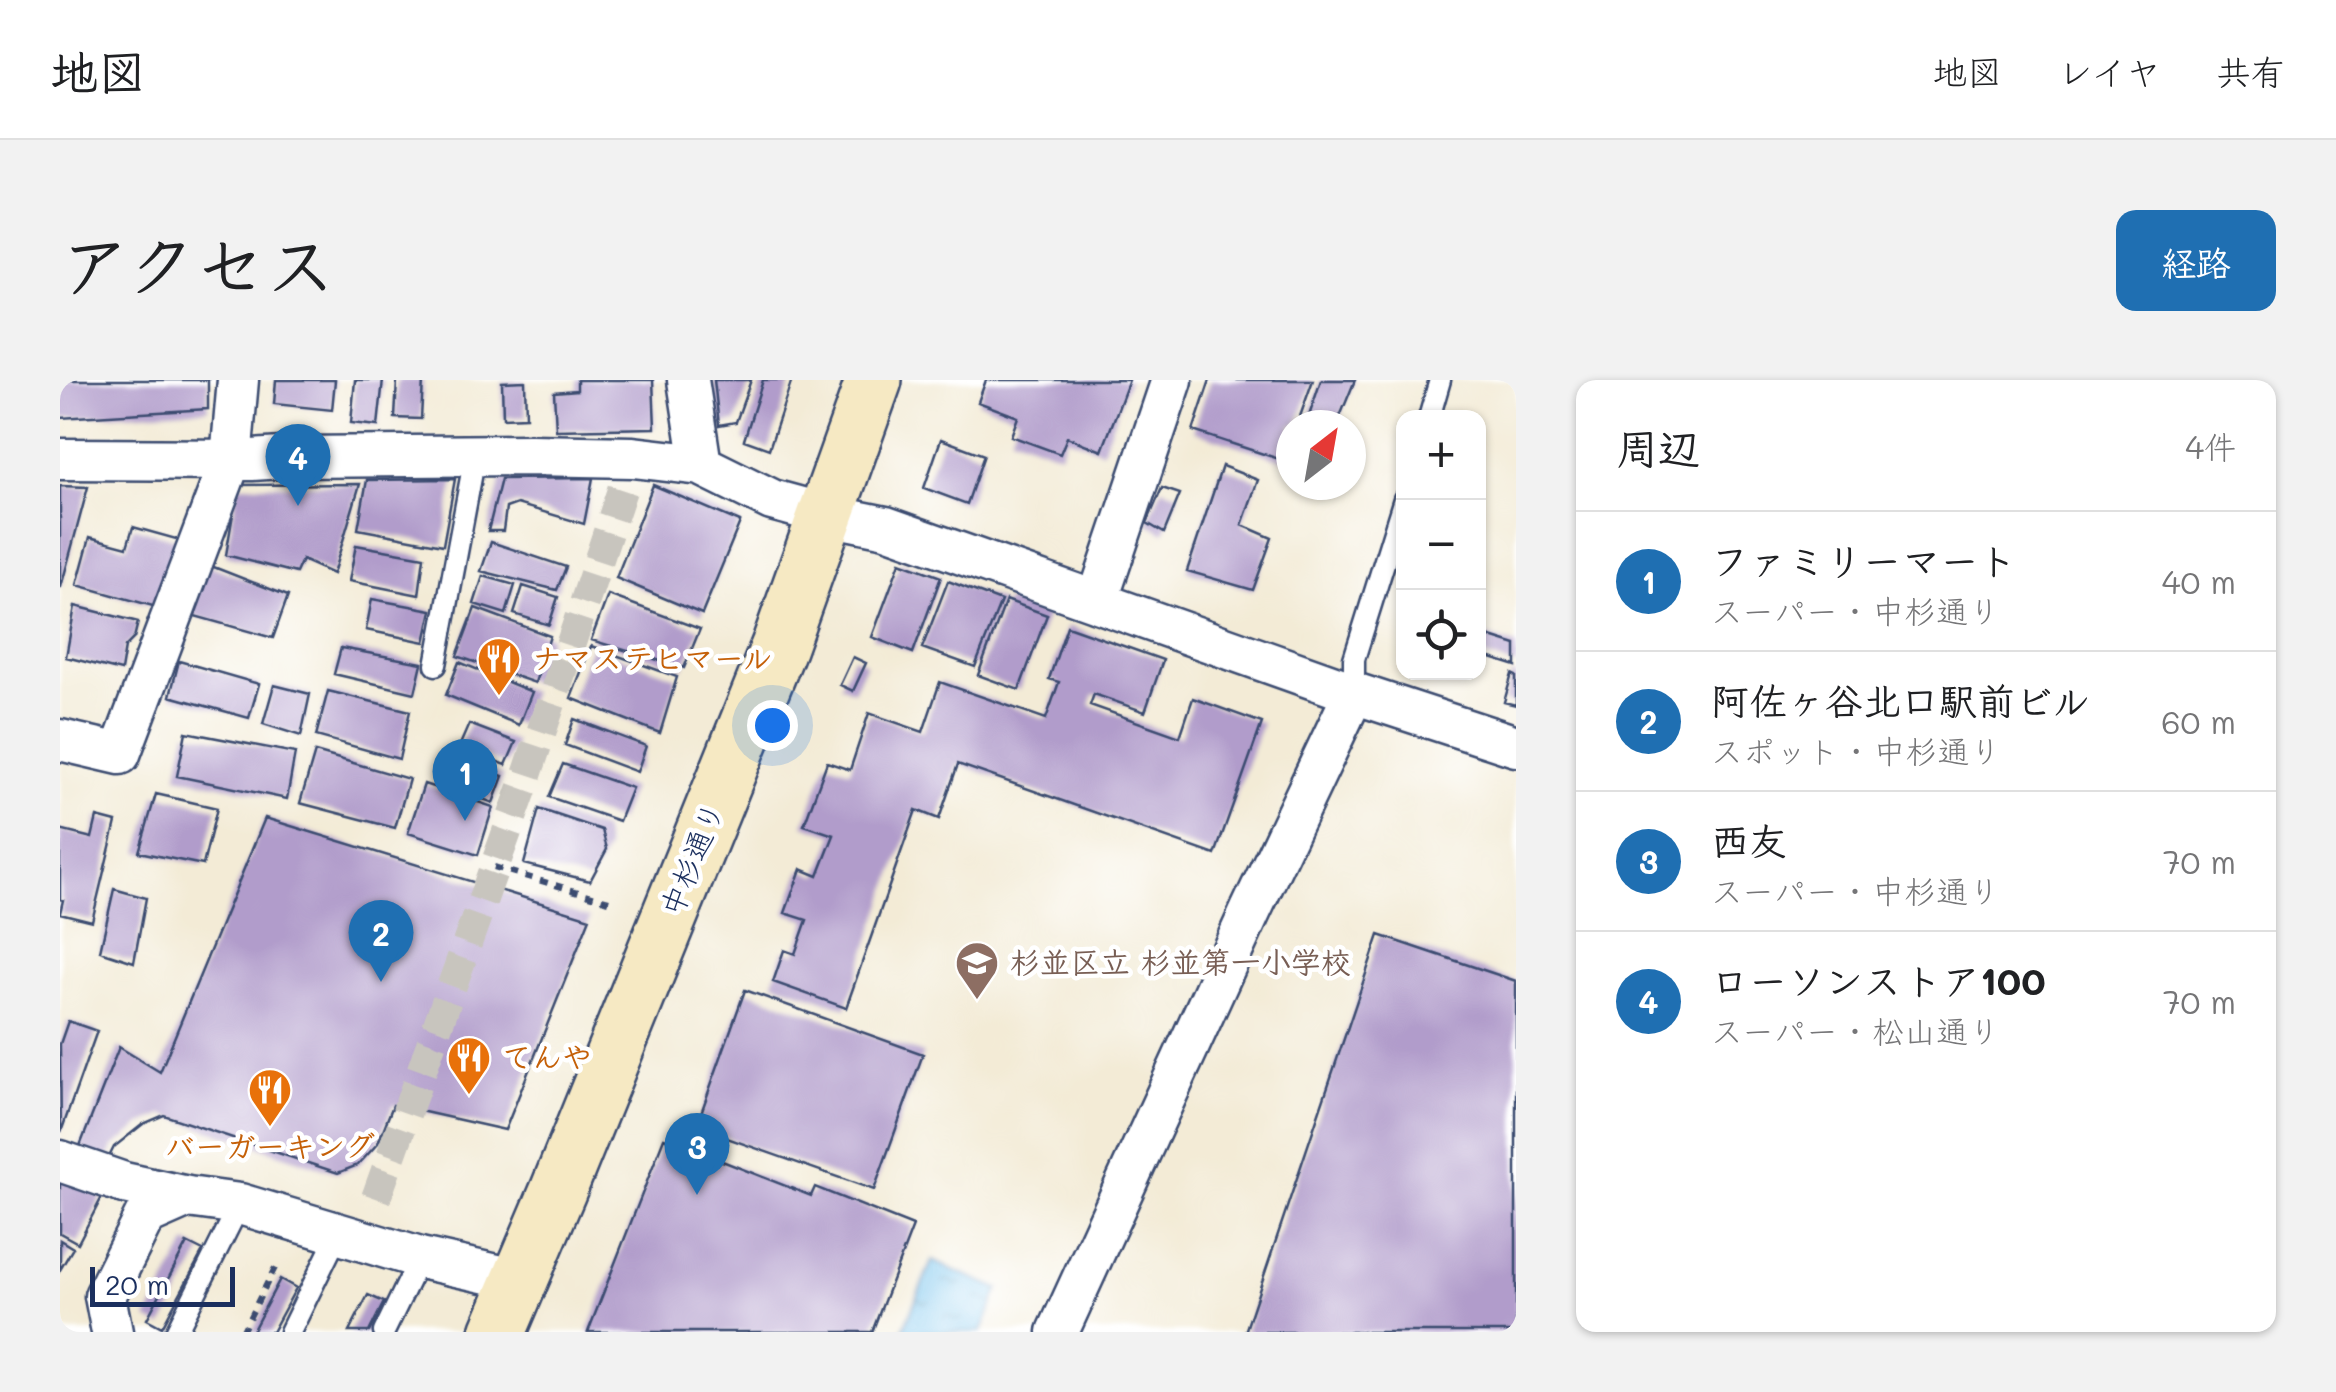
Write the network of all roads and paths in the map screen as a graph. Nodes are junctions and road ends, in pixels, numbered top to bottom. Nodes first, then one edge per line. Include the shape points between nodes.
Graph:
1 (238, 380) edge
2 (688, 380) edge
3 (874, 380) edge
4 (1172, 380) edge
5 (1440, 380) edge
6 (1431, 410) edge
7 (475, 456) junction
8 (60, 459) edge
9 (231, 459) junction
10 (700, 464) junction
11 (1404, 500) edge
12 (827, 515) junction
13 (1097, 602) junction
14 (436, 665) dead end
15 (1354, 693) junction
16 (60, 740) edge
17 (1516, 746) edge
18 (494, 867) dead end
19 (610, 901) dead end
20 (60, 1161) edge
21 (188, 1196) junction
22 (240, 1204) junction
23 (339, 1232) junction
24 (420, 1258) junction
25 (520, 1280) junction
26 (112, 1332) edge
27 (176, 1332) edge
28 (290, 1332) edge
29 (384, 1332) edge
30 (498, 1332) edge
31 (1058, 1332) edge

1 - 9 street
2 - 10 street
3 - 12 main road, 中杉通り
4 - 13 street
5 - 6 lane
7 - 9 street
7 - 10 street
7 - 14 lane
8 - 9 street
9 - 16 street via 120,754
10 - 12 street via 772,500
11 - 15 lane via 1354,659
12 - 13 street via 886,527
12 - 25 main road, 中杉通り
13 - 15 street
15 - 17 street
15 - 31 street
18 - 19 path
20 - 21 street
21 - 22 street
21 - 26 street via 144,1216 105,1296
22 - 23 street
22 - 27 lane
23 - 24 street
23 - 28 lane
24 - 25 street
24 - 29 lane
25 - 30 main road, 中杉通り

